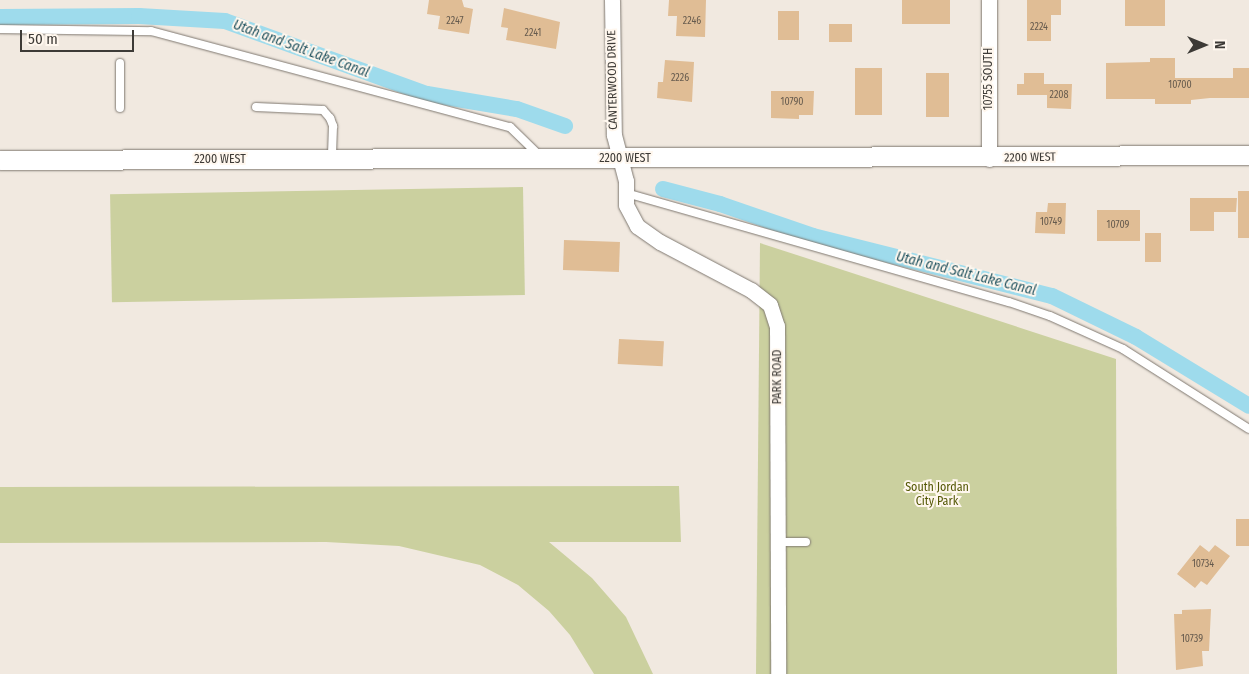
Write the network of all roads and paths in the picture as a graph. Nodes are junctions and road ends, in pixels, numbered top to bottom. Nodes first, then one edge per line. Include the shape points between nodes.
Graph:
1 (612, 0) edge
2 (989, 0) edge
3 (0, 30) edge
4 (120, 62) dead end
5 (120, 108) dead end
6 (256, 108) dead end
7 (1249, 155) edge
8 (544, 159) junction
9 (620, 159) junction
10 (989, 159) junction
11 (0, 160) edge
12 (332, 160) junction
13 (626, 193) junction
14 (1249, 429) edge
15 (778, 542) junction
16 (806, 542) dead end
17 (778, 674) edge

1 - 9 street, CANTERWOOD DRIVE via 614,135
2 - 10 street, 10755 SOUTH
3 - 8 lane via 151,31 510,127
4 - 5 lane
6 - 12 lane via 323,110 333,126
7 - 10 street, 2200 WEST
8 - 9 street, 2200 WEST
8 - 12 street, 2200 WEST
9 - 10 street, 2200 WEST
9 - 13 street, PARK ROAD
11 - 12 street, 2200 WEST
13 - 14 lane via 1050,316 1123,349
13 - 15 street, PARK ROAD via 626,205 637,226 660,242 751,290 770,305 777,326
15 - 16 lane
15 - 17 street, PARK ROAD

